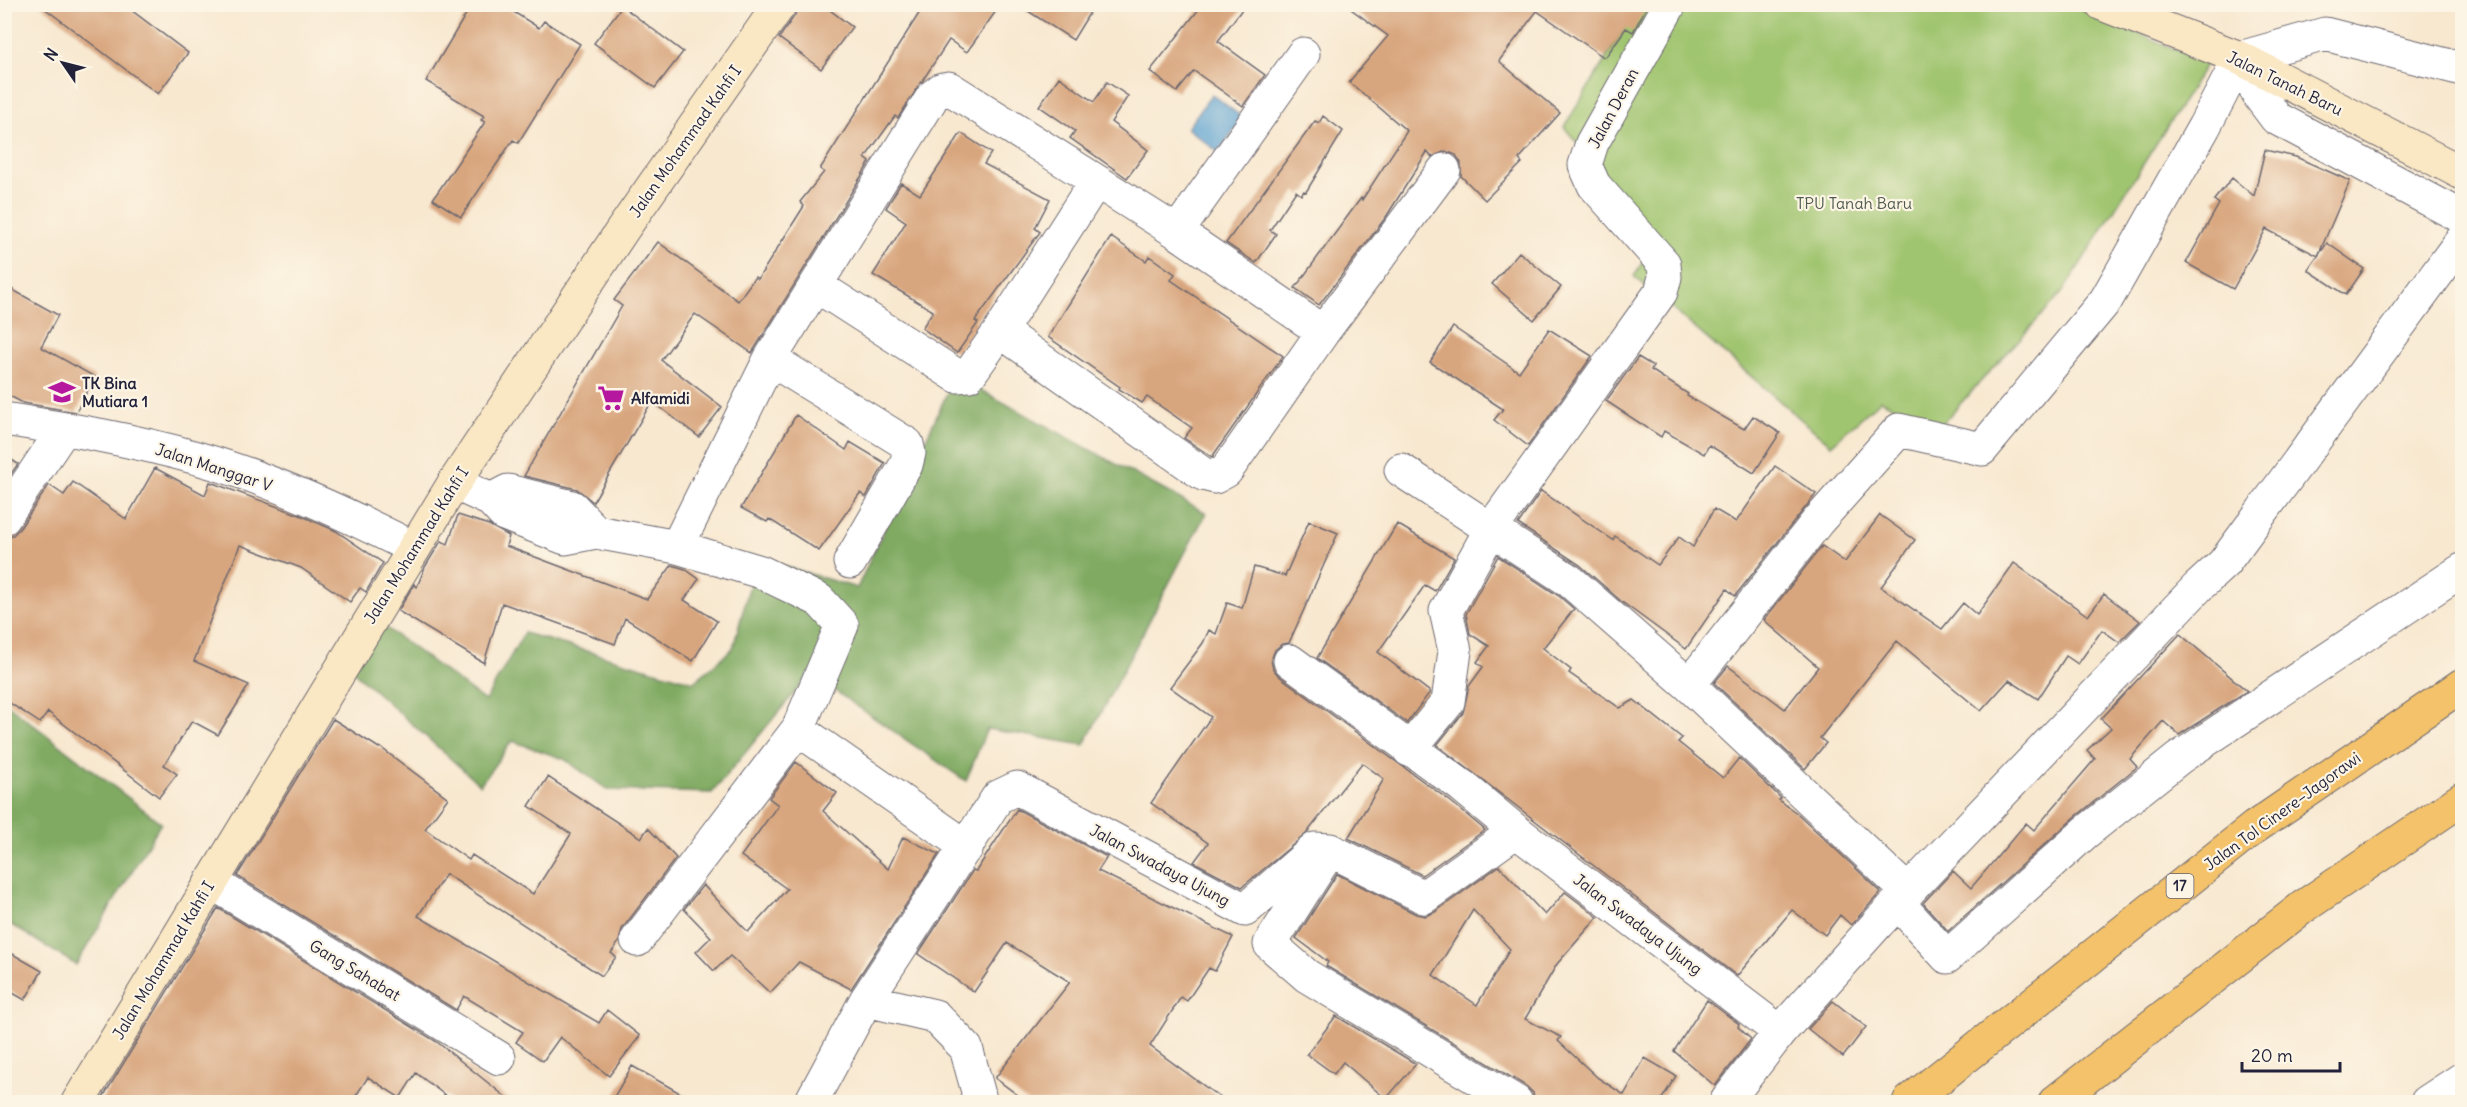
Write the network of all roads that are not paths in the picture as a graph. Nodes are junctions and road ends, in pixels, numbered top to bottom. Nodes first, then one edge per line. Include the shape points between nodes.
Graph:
1 (780, 4) edge
2 (1670, 4) edge
3 (2109, 6) edge
4 (1304, 54) dead end
5 (2240, 58) junction
6 (2463, 69) edge
7 (1444, 170) dead end
8 (2463, 173) edge
9 (1096, 181) junction
10 (2463, 217) edge
11 (1177, 232) junction
12 (2463, 240) edge
13 (817, 286) junction
14 (1000, 331) junction
15 (1323, 332) junction
16 (770, 358) junction
17 (4, 418) edge
18 (64, 429) junction
19 (1401, 470) dead end
20 (454, 483) junction
21 (4, 518) edge
22 (1491, 529) junction
23 (677, 547) junction
24 (413, 548) junction
25 (849, 562) dead end
26 (2463, 570) edge
27 (1290, 661) dead end
28 (2463, 685) edge
29 (1689, 686) junction
30 (798, 729) junction
31 (1409, 750) junction
32 (2463, 799) edge
33 (1516, 831) junction
34 (968, 847) junction
35 (1330, 850) junction
36 (211, 882) junction
37 (1895, 906) junction
38 (637, 940) dead end
39 (866, 1000) junction
40 (1780, 1032) junction
41 (499, 1058) dead end
42 (2463, 1079) edge
43 (78, 1102) edge
44 (811, 1102) edge
45 (976, 1102) edge
46 (1516, 1102) edge
47 (1726, 1102) edge
48 (1909, 1102) edge
49 (2055, 1102) edge
50 (2427, 1102) edge

1 - 20 main road, Jalan Mohammad Kahfi I via 623,229
2 - 22 street, Jalan Deran via 1592,143 1586,165 1593,185 1664,264 1662,292
3 - 5 main road, Jalan Tanah Baru
4 - 11 street
5 - 6 street via 2325,34
5 - 8 main road, Jalan Tanah Baru
5 - 10 street via 2258,94 2276,117
5 - 29 street via 2106,300 1982,449 1899,430 1818,521
7 - 15 street
9 - 11 street
9 - 13 street via 949,88 942,89 933,96
9 - 14 street
11 - 15 street
12 - 37 street via 2224,563
13 - 14 street via 957,376 969,375
13 - 16 street
14 - 15 street via 1203,474 1215,477 1226,471
16 - 23 street
16 - 25 street via 907,444 906,465
17 - 18 street, Jalan Manggar V
18 - 21 street
18 - 24 street, Jalan Manggar V via 200,459 370,526
19 - 22 street
20 - 23 street via 491,500 504,514 565,538 596,532
20 - 24 main road, Jalan Mohammad Kahfi I
22 - 29 street via 1570,581
22 - 31 street via 1446,611 1455,651 1448,702
23 - 30 street via 761,572 819,600 842,625
24 - 36 main road, Jalan Mohammad Kahfi I
26 - 37 street via 2179,758 2086,832 1947,957
27 - 31 street, Jalan Swadaya Ujung
28 - 48 highway, Jalan Tol Cinere–Jagorawi / 17 via 2254,827
29 - 37 street
30 - 34 street
30 - 38 street
31 - 33 street, Jalan Swadaya Ujung via 1462,786
32 - 49 highway via 2303,907
33 - 35 street via 1424,897
33 - 40 street, Jalan Swadaya Ujung
34 - 35 street, Jalan Swadaya Ujung via 998,797 1017,788 1245,910 1315,849
34 - 39 street
35 - 46 street via 1270,944 1307,976
36 - 41 street, Gang Sahabat
36 - 43 main road, Jalan Mohammad Kahfi I
37 - 40 street
39 - 44 street
39 - 45 street via 934,1016 966,1048 979,1095
40 - 47 street
42 - 50 street

